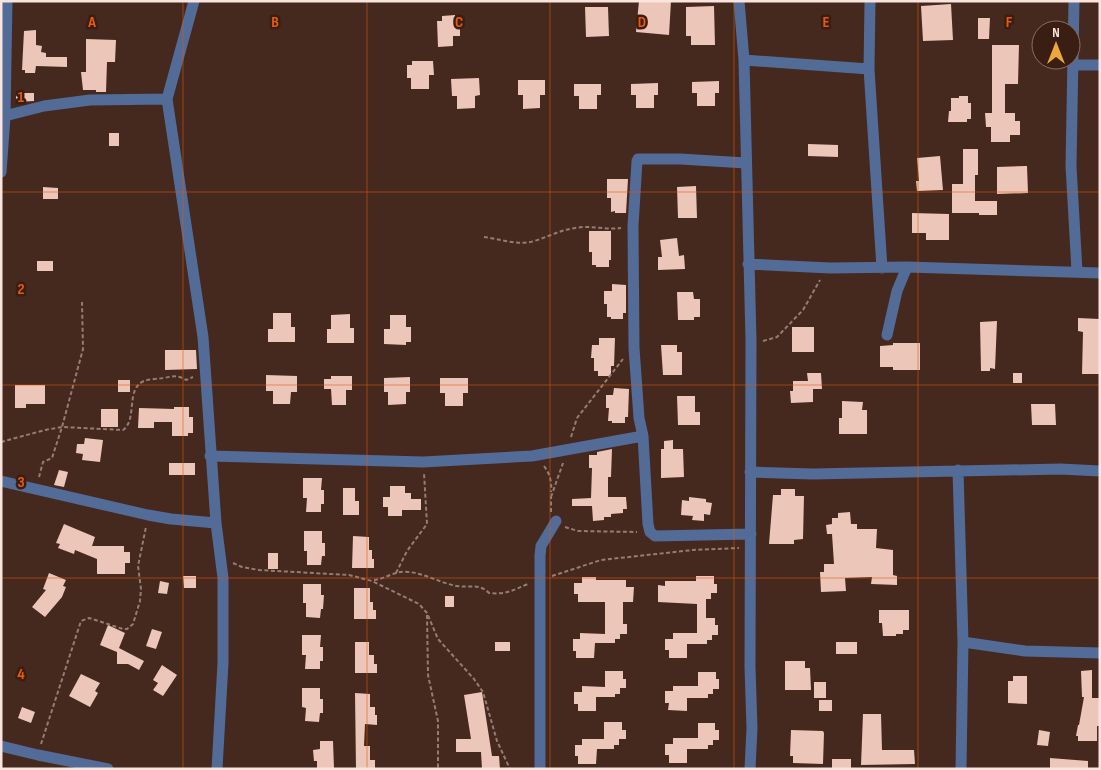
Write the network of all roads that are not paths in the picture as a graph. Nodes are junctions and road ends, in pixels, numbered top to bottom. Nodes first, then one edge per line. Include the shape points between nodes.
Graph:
1 (7, 1) edge
2 (194, 1) edge
3 (739, 1) edge
4 (870, 1) edge
5 (1074, 1) edge
6 (1074, 20) edge
7 (744, 60) junction
8 (1081, 65) edge
9 (1100, 65) edge
10 (869, 69) junction
11 (1073, 70) edge
12 (167, 98) junction
13 (3, 117) edge
14 (746, 163) junction
15 (1, 172) edge
16 (748, 264) junction
17 (907, 266) junction
18 (882, 268) junction
19 (1076, 271) junction
20 (1100, 273) edge
21 (886, 335) dead end
22 (642, 436) junction
23 (210, 456) junction
24 (958, 470) junction
25 (1100, 471) edge
26 (750, 472) junction
27 (1, 481) edge
28 (556, 521) road end
29 (216, 523) junction
30 (751, 534) junction
31 (963, 642) junction
32 (1100, 653) edge
33 (1, 746) edge
34 (108, 769) edge
35 (217, 769) edge
36 (540, 769) edge
37 (750, 769) edge
38 (960, 769) edge

1 - 13 street
2 - 12 street
3 - 7 street
4 - 10 street
5 - 6 street
7 - 10 street
7 - 14 street
8 - 9 street
10 - 18 street
11 - 19 street via 1071,166
12 - 13 street via 90,100 44,106
12 - 23 street via 204,337
13 - 15 street
14 - 16 street
14 - 22 street via 638,159 633,226 634,348
16 - 18 street
16 - 26 street
17 - 18 street
17 - 19 street
17 - 21 street
19 - 20 street
22 - 23 street via 532,456 423,462
22 - 30 street via 650,532 655,536
23 - 29 street
24 - 25 street
24 - 26 street via 813,474
24 - 31 street
26 - 30 street
27 - 29 street via 148,515
28 - 36 street via 541,546
29 - 35 street via 223,578 223,663
30 - 37 street
31 - 32 street via 1025,651
31 - 38 street
33 - 34 street

